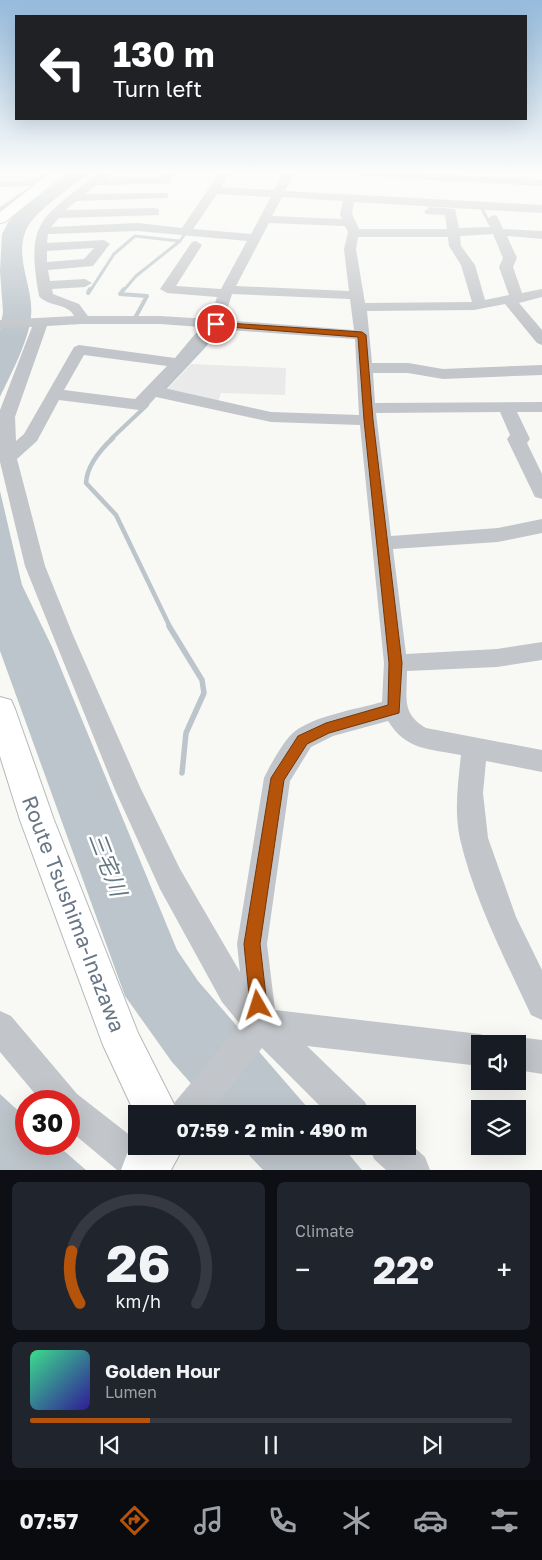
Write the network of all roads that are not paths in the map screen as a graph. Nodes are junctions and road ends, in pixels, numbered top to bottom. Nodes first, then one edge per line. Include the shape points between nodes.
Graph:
1 (46, 228) edge
2 (188, 228) edge
3 (260, 228) edge
4 (348, 228) edge
5 (352, 228) junction
6 (452, 228) edge
7 (497, 228) edge
8 (43, 231) junction
9 (499, 231) junction
10 (185, 232) junction
11 (452, 234) junction
12 (542, 235) edge
13 (256, 238) junction
14 (196, 245) dead end
15 (40, 247) junction
16 (42, 266) junction
17 (85, 283) dead end
18 (44, 285) junction
19 (227, 292) junction
20 (542, 293) edge
21 (513, 299) junction
22 (358, 301) junction
23 (480, 305) junction
24 (82, 320) junction
25 (38, 322) junction
26 (0, 324) edge
27 (213, 324) junction
28 (362, 335) junction
29 (542, 340) edge
30 (180, 362) junction
31 (364, 368) junction
32 (542, 370) edge
33 (158, 392) junction
34 (54, 394) junction
35 (542, 406) edge
36 (506, 407) junction
37 (368, 414) junction
38 (8, 458) junction
39 (542, 493) edge
40 (540, 530) edge
41 (382, 543) junction
42 (542, 651) edge
43 (396, 663) junction
44 (0, 709) edge
45 (394, 709) junction
46 (474, 748) junction
47 (542, 761) edge
48 (542, 1004) edge
49 (261, 1024) junction
50 (0, 1027) edge
51 (471, 1049) edge
52 (526, 1055) edge
53 (542, 1057) edge
54 (54, 1090) edge
55 (173, 1105) edge
56 (186, 1105) edge
57 (344, 1105) edge
58 (80, 1115) edge
59 (397, 1155) edge
60 (150, 1162) edge
61 (412, 1170) edge

1 - 8 street
2 - 10 street
3 - 13 street
4 - 5 street
5 - 11 street
5 - 22 street via 350,249
6 - 11 street
7 - 9 street
8 - 10 street via 138,228
8 - 15 street
9 - 11 street
9 - 12 street
9 - 21 street via 510,258 506,267
10 - 13 street
11 - 23 street via 455,246 468,264
13 - 19 street
14 - 19 street via 167,289
15 - 16 street
15 - 16 street via 104,244 88,263
16 - 18 street
17 - 18 street
18 - 24 street via 46,296 78,308
19 - 22 street
19 - 27 street
20 - 21 street
21 - 23 street
21 - 29 street
22 - 23 street
22 - 28 street
24 - 25 street
24 - 27 street
25 - 26 street
25 - 38 street via 6,417
27 - 28 street
27 - 30 street
28 - 31 street
30 - 33 street
30 - 34 street via 79,350
31 - 32 street via 408,368 465,374
31 - 37 street
33 - 34 street via 139,405
33 - 37 street via 271,417
34 - 38 street via 31,437
35 - 36 street
36 - 37 street
36 - 39 street via 521,439 516,439
37 - 41 street
38 - 49 street via 35,566 128,790 175,891 233,991
40 - 41 street
41 - 43 street
42 - 43 street via 497,658
43 - 45 street
44 - 55 main road, Route Tsushima-Inazawa via 37,820 123,1045
45 - 46 street via 406,728 421,736
45 - 49 street via 326,728 302,740 278,778 252,944
46 - 47 street
46 - 48 street via 470,793 474,838 503,923
49 - 51 street
49 - 56 street
49 - 57 street
50 - 54 street
52 - 53 street
58 - 60 street
59 - 61 street

